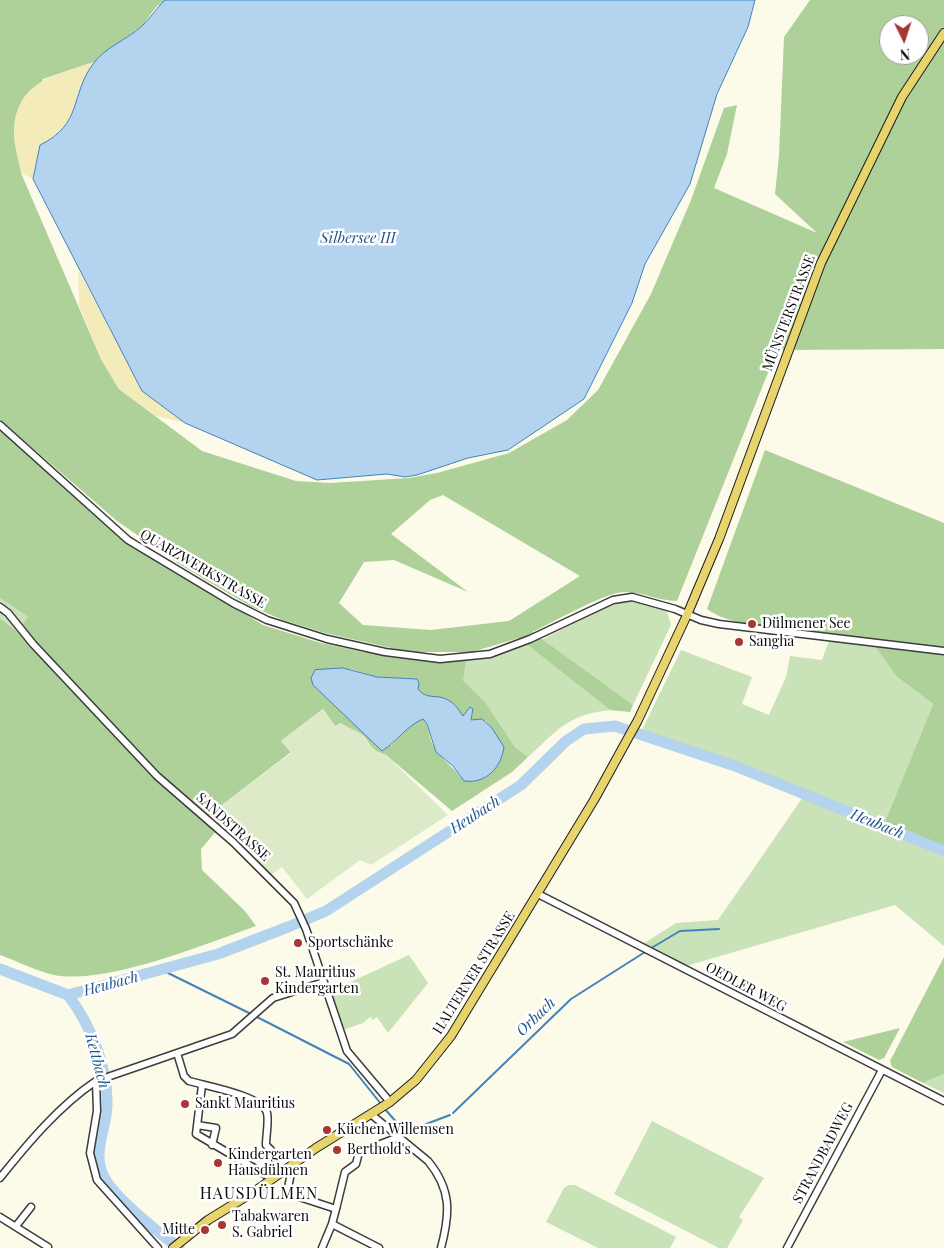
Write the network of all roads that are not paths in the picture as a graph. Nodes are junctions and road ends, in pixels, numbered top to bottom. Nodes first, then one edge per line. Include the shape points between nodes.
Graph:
1 (944, 33) edge
2 (0, 425) edge
3 (0, 607) edge
4 (687, 615) junction
5 (944, 651) edge
6 (538, 894) junction
7 (324, 982) junction
8 (177, 1053) junction
9 (882, 1070) junction
10 (98, 1081) junction
11 (202, 1084) junction
12 (944, 1101) edge
13 (389, 1104) junction
14 (372, 1115) junction
15 (197, 1125) junction
16 (399, 1137) junction
17 (212, 1145) junction
18 (293, 1164) junction
19 (268, 1177) junction
20 (0, 1178) edge
21 (31, 1207) dead end
22 (336, 1209) junction
23 (0, 1217) edge
24 (332, 1224) junction
25 (16, 1226) junction
26 (48, 1248) edge
27 (158, 1248) edge
28 (173, 1248) edge
29 (322, 1248) edge
30 (379, 1248) edge
31 (441, 1248) edge
32 (787, 1248) edge

1 - 4 main road, MÜNSTERSTRASSE via 902,97 821,263
2 - 4 street, QUARZWERKSTRASSE via 128,540 267,620 327,639 385,652 440,659 490,654 613,600 632,597
3 - 7 street, SANDSTRASSE via 157,776 233,842 294,903
4 - 5 street, QUARZWERKSTRASSE via 705,622 744,628
4 - 6 main road, HALTERNER STRASSE via 624,747
6 - 9 street, OEDLER WEG
6 - 13 main road, HALTERNER STRASSE via 451,1036 416,1080
7 - 8 street via 273,998 232,1034
7 - 13 street, SANDSTRASSE via 347,1051
8 - 10 street
8 - 11 street via 184,1076 189,1081
9 - 12 street, OEDLER WEG
9 - 32 street, STRANDBADWEG
10 - 20 street via 80,1092
10 - 27 street via 90,1153 96,1180
11 - 15 street
11 - 19 street via 250,1098 264,1106 268,1114 266,1145 272,1150
13 - 14 main road, HALTERNER STRASSE
14 - 16 street
14 - 18 main road, HALTERNER STRASSE
15 - 17 street via 196,1134
15 - 17 street via 216,1128
16 - 22 street via 359,1152 356,1164 345,1172
16 - 31 street via 428,1161 440,1180 449,1209
17 - 19 street
18 - 19 main road, HALTERNER STRASSE
18 - 22 street via 287,1194
19 - 28 main road, HALTERNER STRASSE
21 - 25 street
22 - 24 street
23 - 25 street
24 - 29 street
24 - 30 street
25 - 26 street

